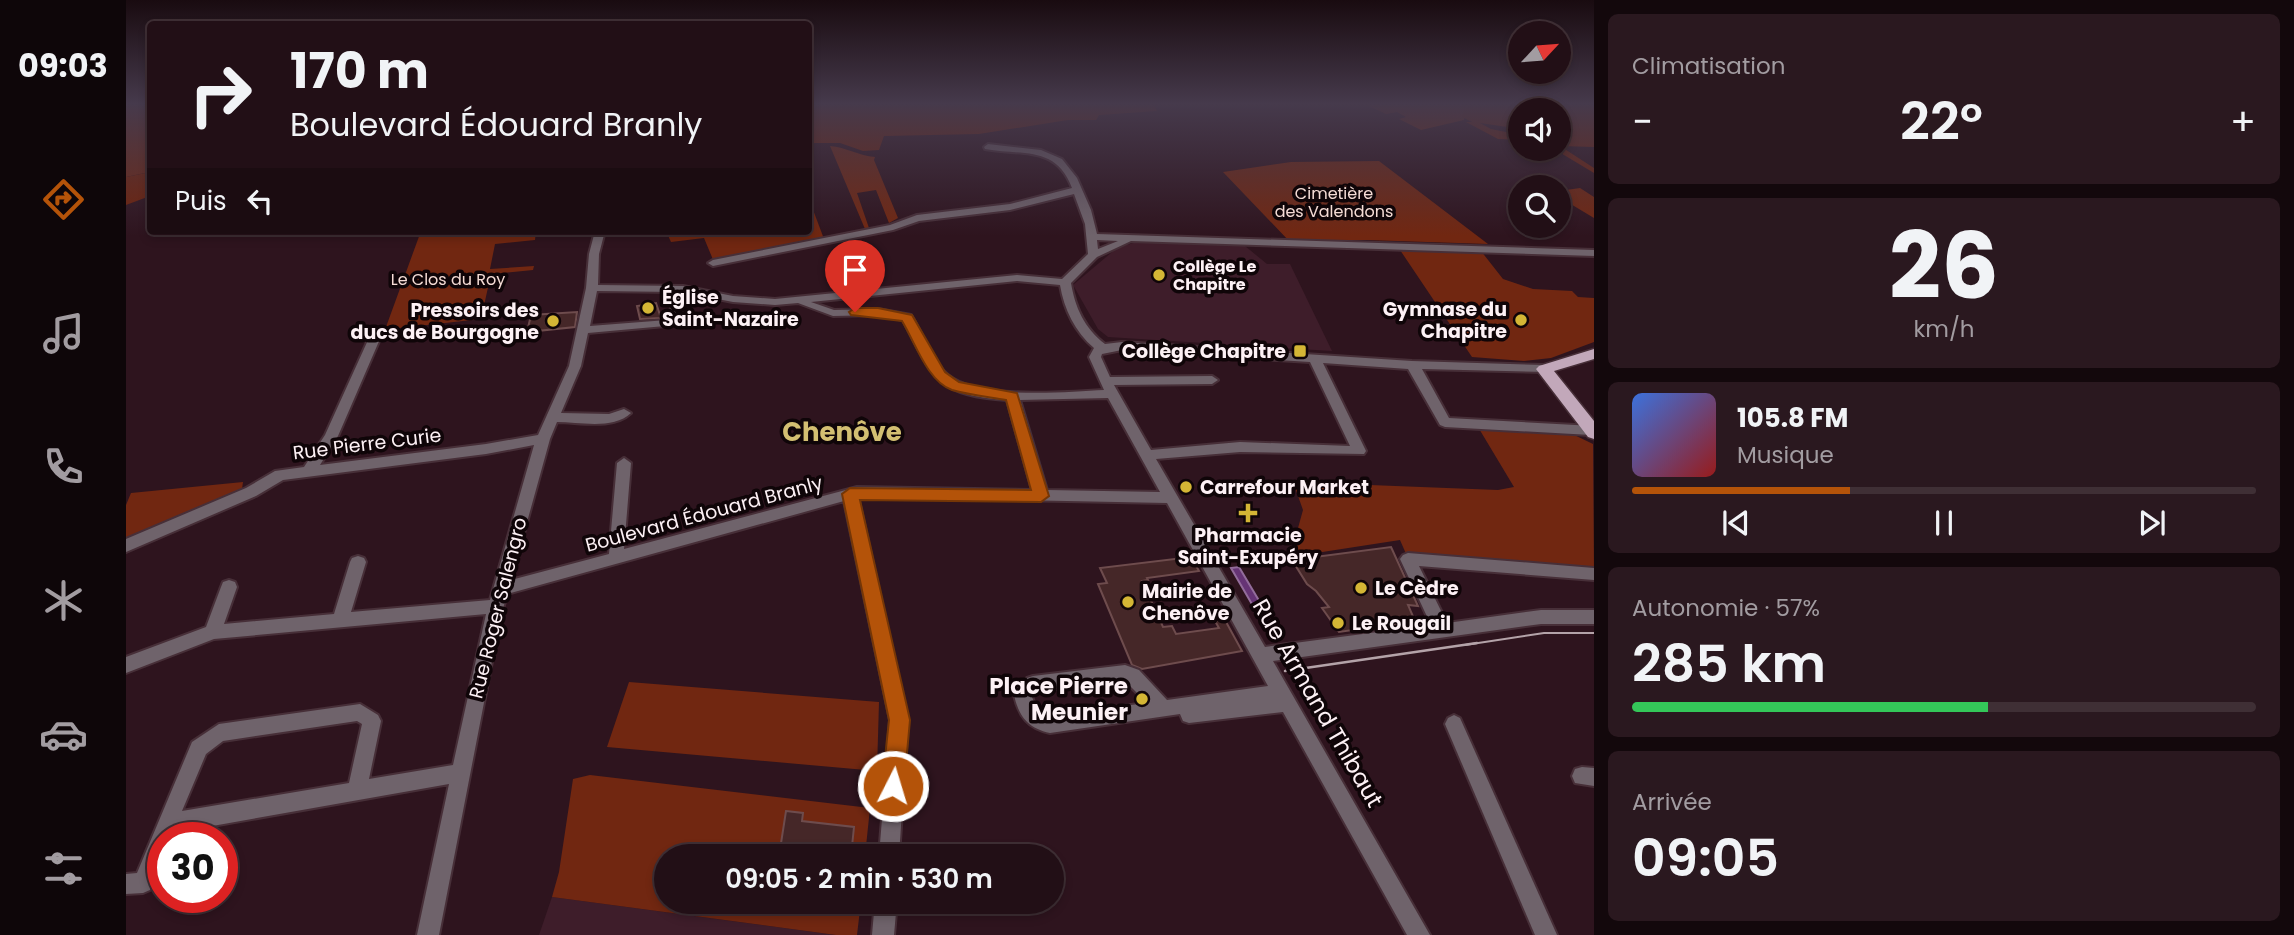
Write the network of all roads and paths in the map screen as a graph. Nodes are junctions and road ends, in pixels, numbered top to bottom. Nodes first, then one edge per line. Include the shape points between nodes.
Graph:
1 (999, 149) edge
2 (1077, 190) junction
3 (599, 235) edge
4 (1093, 237) junction
5 (1140, 238) junction
6 (1594, 253) edge
7 (1093, 255) junction
8 (713, 263) dead end
9 (1065, 287) junction
10 (592, 288) junction
11 (683, 289) junction
12 (873, 293) junction
13 (798, 301) junction
14 (878, 312) junction
15 (583, 330) junction
16 (377, 332) dead end
17 (1102, 348) junction
18 (1594, 354) edge
19 (1314, 358) junction
20 (1412, 365) junction
21 (1544, 369) junction
22 (1212, 380) dead end
23 (1109, 388) junction
24 (1012, 396) junction
25 (624, 413) dead end
26 (554, 417) junction
27 (1593, 432) edge
28 (543, 439) junction
29 (1147, 455) junction
30 (624, 463) dead end
31 (309, 471) junction
32 (850, 494) junction
33 (1041, 496) junction
34 (1171, 498) junction
35 (126, 546) edge
36 (616, 558) junction
37 (358, 562) dead end
38 (1594, 574) edge
39 (229, 587) dead end
40 (499, 598) junction
41 (1594, 617) edge
42 (341, 619) junction
43 (1442, 630) junction
44 (213, 632) junction
45 (1261, 656) junction
46 (126, 665) edge
47 (1284, 698) junction
48 (1164, 709) junction
49 (1454, 724) dead end
50 (461, 773) junction
51 (357, 791) junction
52 (168, 822) edge
53 (179, 822) edge
54 (890, 844) edge
55 (147, 861) edge
56 (135, 883) edge
57 (885, 914) edge
58 (428, 935) edge
59 (883, 935) edge
60 (1419, 935) edge
61 (1546, 935) edge

1 - 2 street via 1054,157 1066,167
2 - 4 street
2 - 8 street via 1010,207 916,218 892,227
3 - 10 street, Rue Roger Salengro
4 - 5 street
4 - 7 street
5 - 6 street
5 - 7 street
7 - 9 street
9 - 12 street via 1037,278
9 - 17 street via 1085,334
10 - 11 street
10 - 15 street, Rue Roger Salengro
11 - 13 street via 733,299
11 - 15 street via 672,323
12 - 13 street
12 - 14 street
13 - 14 street via 833,313
14 - 24 street via 907,317 946,381
15 - 26 street, Rue Roger Salengro via 575,366
16 - 31 street via 331,436
17 - 19 street
17 - 23 street, Rue Armand Thibaut via 1096,357
18 - 21 main road
19 - 20 street
19 - 29 street via 1359,451 1240,447
20 - 21 street
20 - 27 street via 1426,382 1444,422
21 - 27 main road
22 - 23 street
23 - 24 street via 1039,398
23 - 29 street, Rue Armand Thibaut
24 - 33 street
25 - 26 street via 610,419
26 - 28 street, Rue Roger Salengro
28 - 31 street, Rue Pierre Curie
28 - 40 street, Rue Roger Salengro
29 - 34 street, Rue Armand Thibaut
30 - 36 street
31 - 35 street, Rue Pierre Curie via 280,475
32 - 33 street, Boulevard Édouard Branly
32 - 36 street, Boulevard Édouard Branly
32 - 54 street via 899,720
33 - 34 street, Boulevard Édouard Branly
34 - 45 street, Rue Armand Thibaut
36 - 40 street, Boulevard Édouard Branly
37 - 42 street
38 - 43 street via 1408,559
39 - 44 street
40 - 42 street, Boulevard Édouard Branly
40 - 50 street, Rue Roger Salengro
41 - 43 street via 1541,617
42 - 44 street, Boulevard Édouard Branly
43 - 45 street
44 - 46 street, Boulevard Édouard Branly
45 - 47 street, Rue Armand Thibaut
47 - 48 street via 1189,715 1185,705
47 - 60 street, Rue Armand Thibaut
48 - 48 street via 1125,673 1032,684 1023,695 1031,717 1050,724
49 - 61 street
50 - 51 street
50 - 58 street, Rue Roger Salengro
51 - 52 street via 372,721 360,712 219,733 199,748
51 - 53 street
55 - 56 street
57 - 59 street

